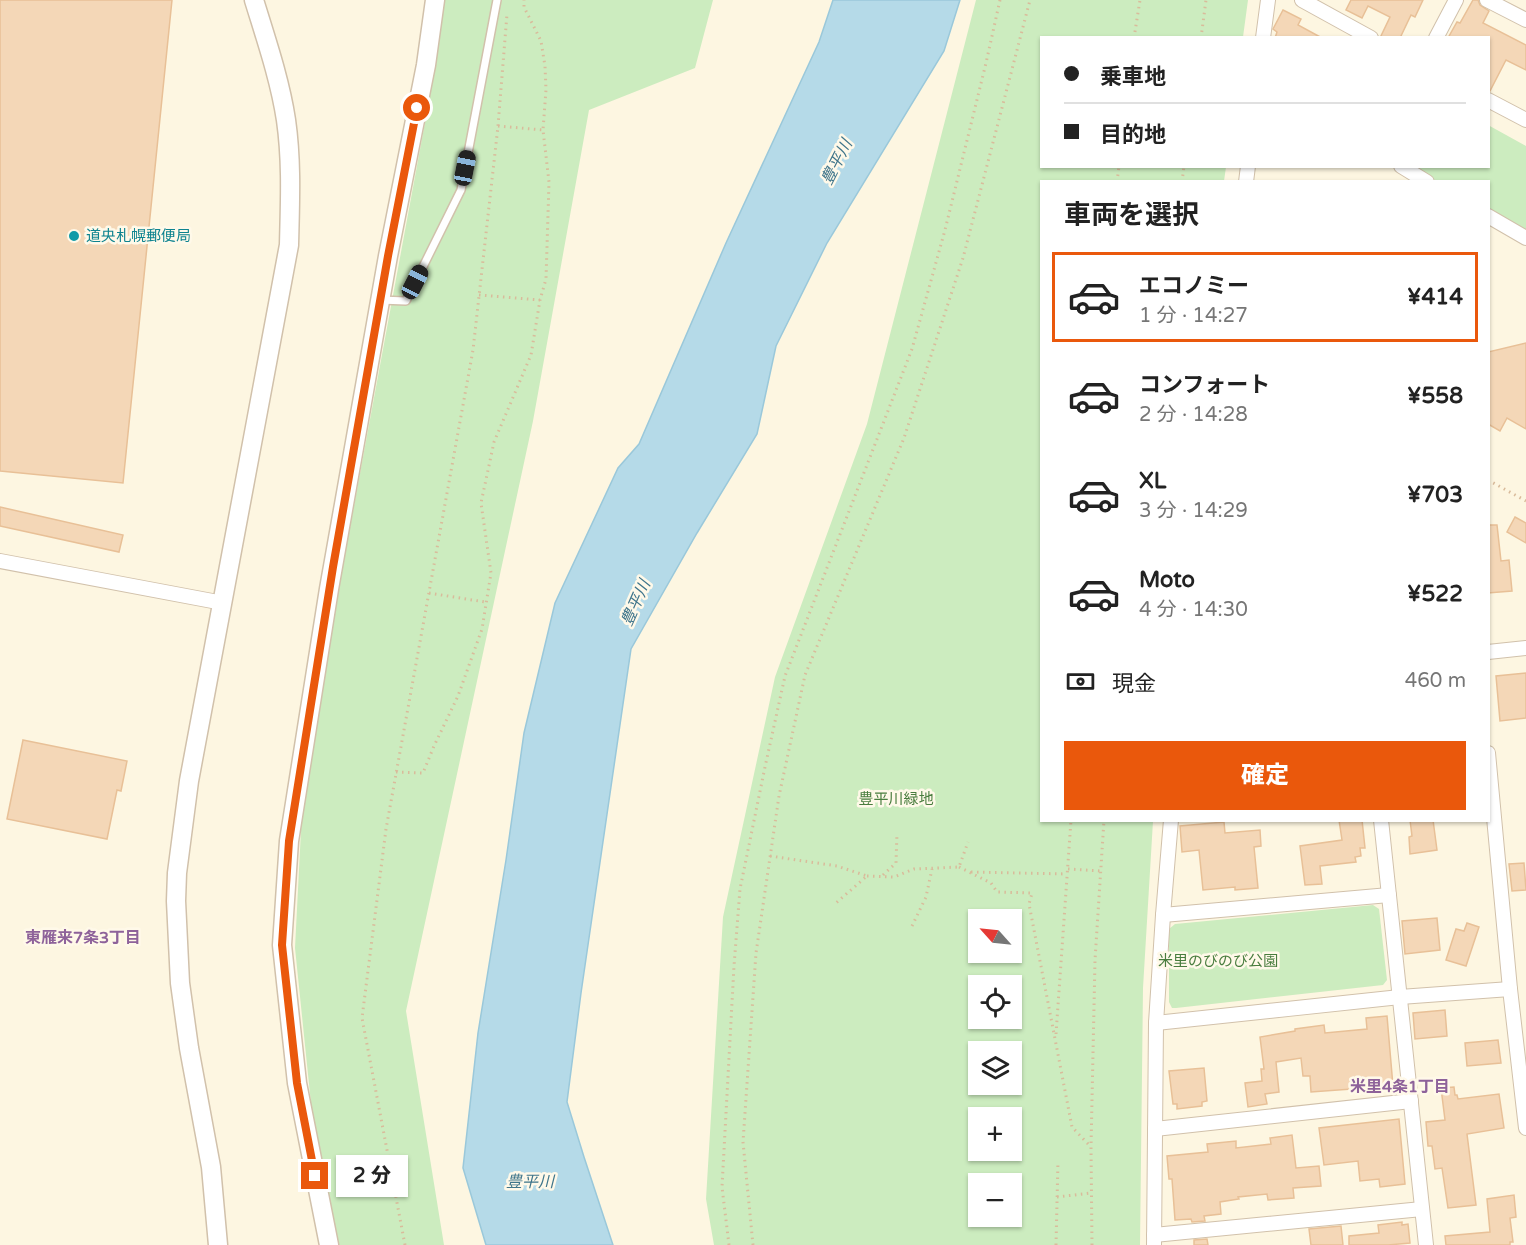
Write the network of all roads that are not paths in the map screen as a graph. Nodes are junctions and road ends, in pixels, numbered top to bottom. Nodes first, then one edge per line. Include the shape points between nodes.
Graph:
1 (254, 0) edge
2 (435, 0) edge
3 (497, 0) edge
4 (1268, 0) edge
5 (1302, 0) edge
6 (1456, 0) edge
7 (1488, 0) edge
8 (1526, 20) edge
9 (1263, 36) edge
10 (1367, 36) edge
11 (1437, 36) edge
12 (1490, 101) edge
13 (1526, 120) edge
14 (1404, 168) edge
15 (1424, 180) edge
16 (1490, 217) edge
17 (1526, 238) edge
18 (380, 300) junction
19 (0, 561) edge
20 (223, 603) junction
21 (1526, 648) edge
22 (1490, 652) edge
23 (1490, 774) edge
24 (1171, 822) edge
25 (1381, 822) edge
26 (1389, 895) junction
27 (1163, 915) junction
28 (1510, 988) junction
29 (1400, 997) junction
30 (1156, 1023) junction
31 (1411, 1101) junction
32 (1526, 1128) edge
33 (1155, 1129) junction
34 (1422, 1209) junction
35 (1154, 1240) edge
36 (218, 1245) edge
37 (329, 1245) edge
38 (1426, 1245) edge

1 - 20 street via 285,120 291,181 289,245
2 - 18 street
3 - 18 lane via 461,190 406,301
4 - 9 street
5 - 10 street
6 - 11 street
7 - 8 street
12 - 13 street
14 - 15 street
16 - 17 street
18 - 37 street via 289,841 282,945 297,1083
19 - 20 street
20 - 36 street via 189,781 176,901 180,983 211,1167
21 - 22 street
23 - 28 street
24 - 27 street
25 - 26 street
26 - 27 street
26 - 29 street
27 - 30 street
28 - 29 street
28 - 32 street
29 - 30 street
29 - 31 street
30 - 33 street
31 - 33 street
31 - 34 street
33 - 35 street
34 - 35 street
34 - 38 street

